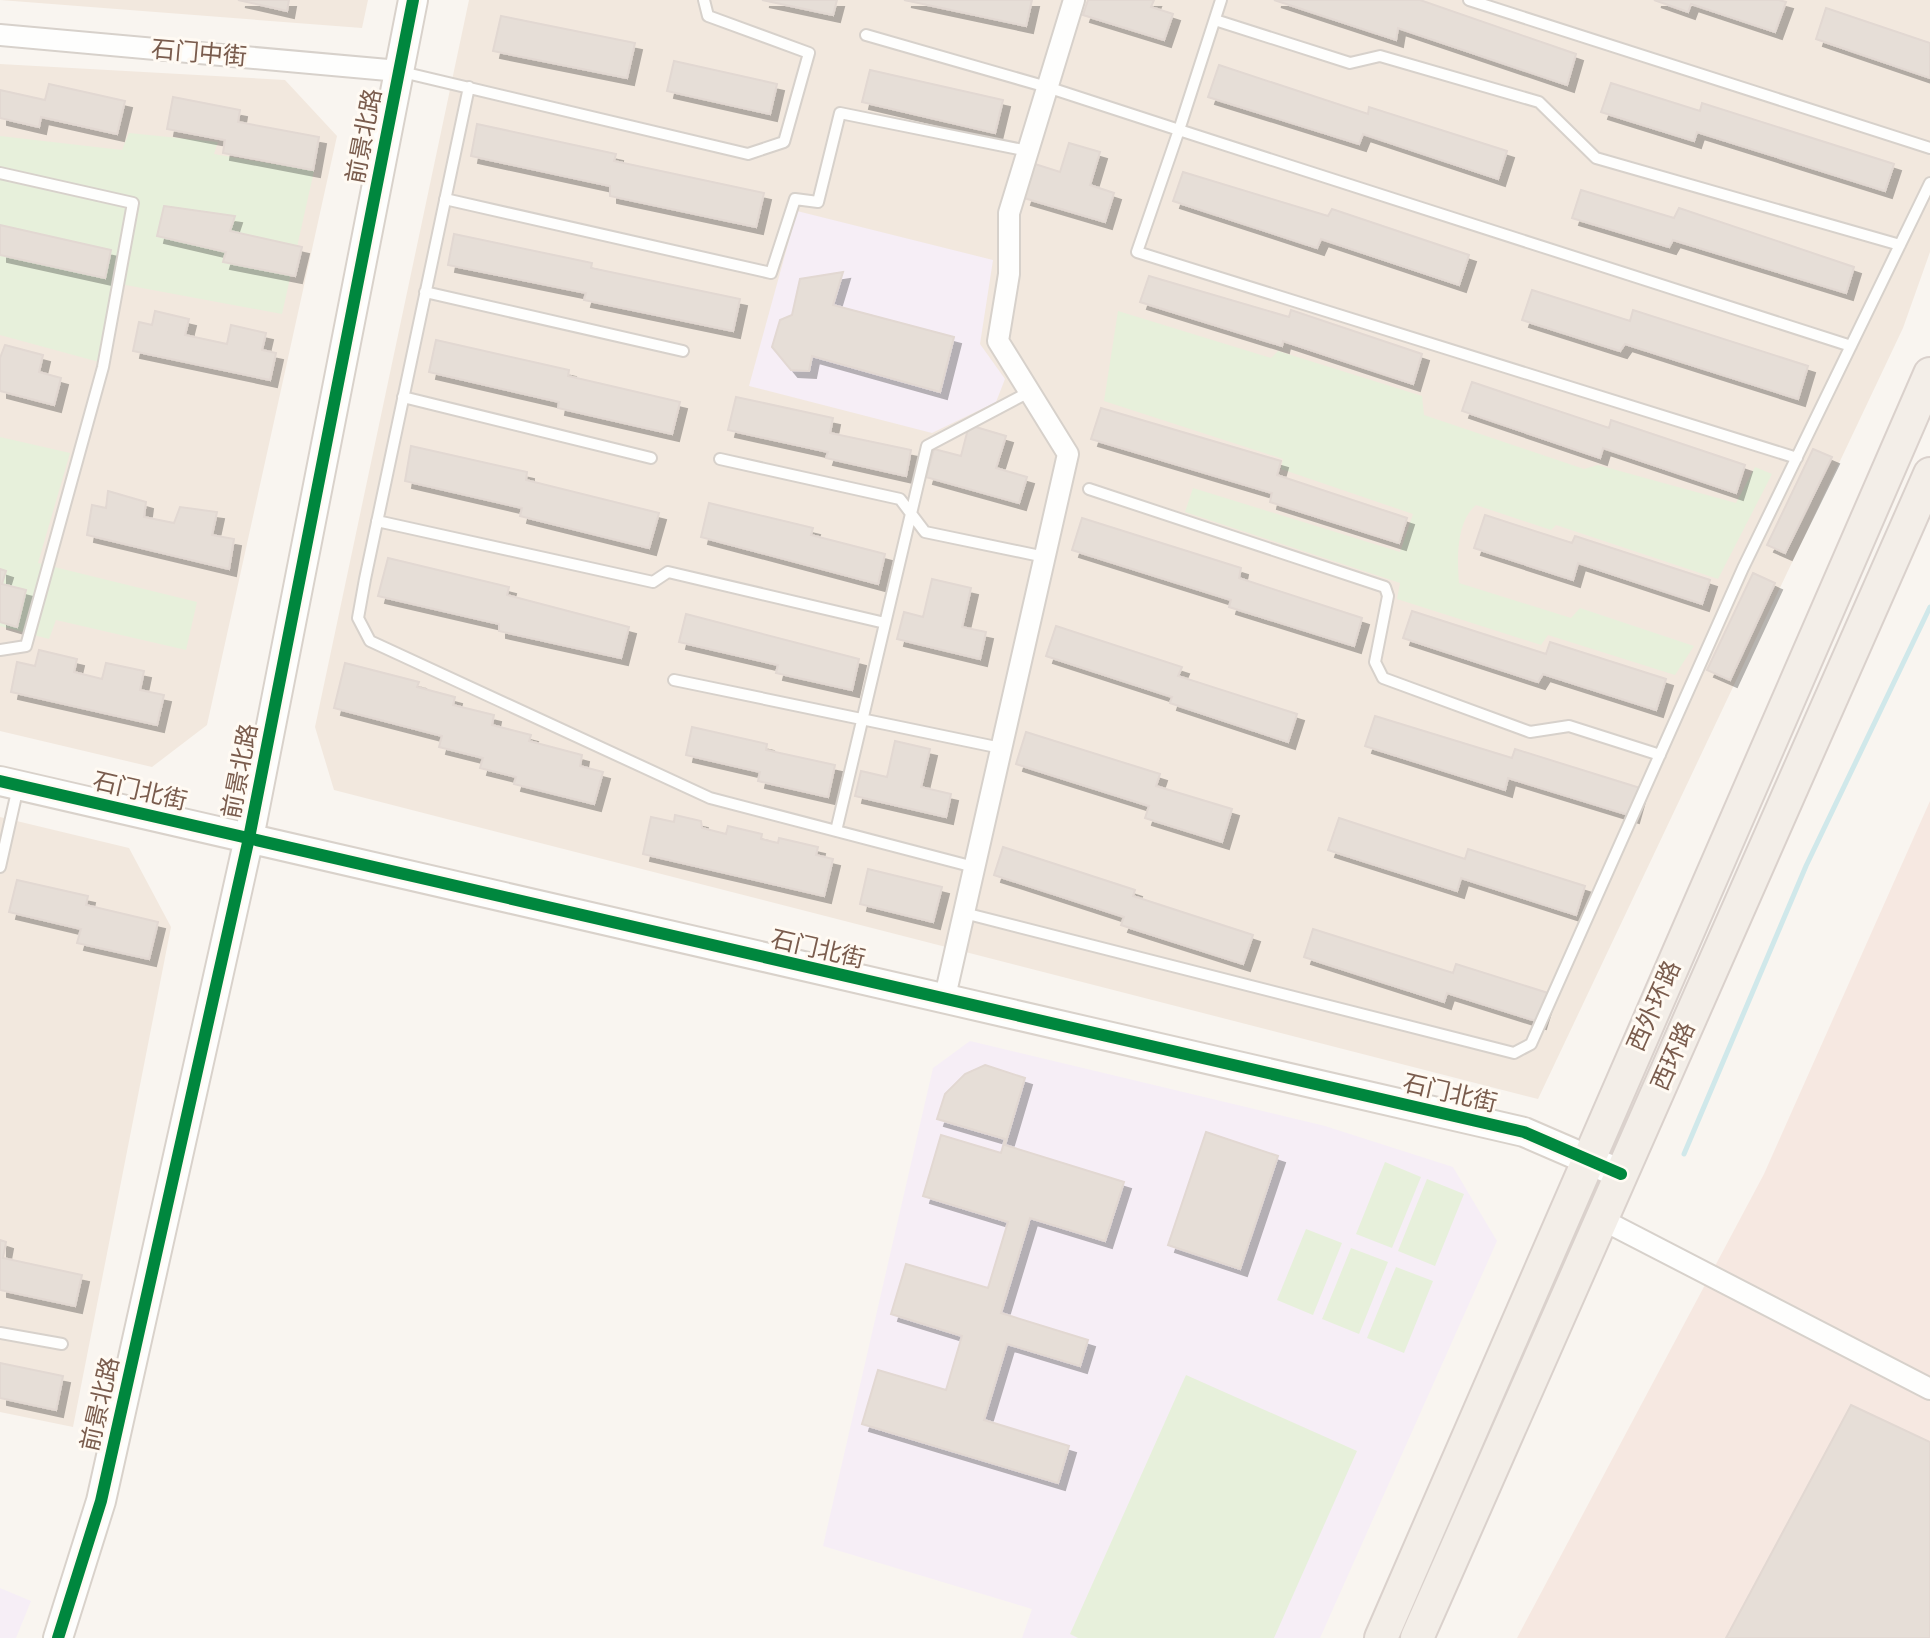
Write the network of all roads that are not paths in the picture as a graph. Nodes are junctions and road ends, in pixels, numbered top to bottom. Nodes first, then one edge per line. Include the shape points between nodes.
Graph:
1 (413, 0) edge
2 (704, 0) edge
3 (1074, 0) edge
4 (1221, 0) edge
5 (1469, 0) edge
6 (1215, 20) junction
7 (0, 35) edge
8 (866, 35) dead end
9 (399, 71) junction
10 (469, 87) junction
11 (1047, 87) junction
12 (1179, 130) junction
13 (1930, 148) edge
14 (1028, 151) junction
15 (0, 173) edge
16 (1930, 183) edge
17 (445, 199) junction
18 (1900, 245) junction
19 (425, 292) junction
20 (1851, 346) junction
21 (683, 351) dead end
22 (1930, 374) edge
23 (1029, 392) junction
24 (403, 397) junction
25 (651, 458) dead end
26 (1797, 458) junction
27 (720, 459) dead end
28 (1930, 474) edge
29 (1089, 489) dead end
30 (911, 513) junction
31 (377, 521) junction
32 (1045, 557) junction
33 (885, 623) junction
34 (0, 650) edge
35 (674, 680) dead end
36 (862, 719) junction
37 (1001, 748) junction
38 (1660, 755) junction
39 (9, 784) edge
40 (836, 831) junction
41 (249, 838) junction
42 (0, 867) edge
43 (974, 867) junction
44 (964, 913) junction
45 (944, 1001) junction
46 (1588, 1158) junction
47 (1621, 1174) junction
48 (1601, 1219) junction
49 (0, 1333) edge
50 (62, 1344) dead end
51 (1930, 1389) edge
52 (58, 1638) edge
53 (1381, 1638) edge
54 (1417, 1638) edge

1 - 9 street, 前景北路
2 - 10 lane via 708,16 809,53 784,142 748,154
3 - 11 street
4 - 6 lane
5 - 13 lane
6 - 12 lane
6 - 18 lane via 1350,63 1380,56 1539,102 1596,158
7 - 9 street, 石门中街
8 - 11 lane
9 - 10 lane
9 - 41 street, 前景北路
10 - 17 lane
11 - 12 lane
11 - 14 street
12 - 20 lane
12 - 26 lane via 1137,252
14 - 17 lane via 840,113 818,202 795,199 771,273
14 - 23 street via 1009,213 1009,274 998,341
15 - 34 lane via 133,203 103,367 26,646
16 - 18 lane
17 - 19 lane
18 - 20 lane
19 - 21 lane
19 - 24 lane
20 - 26 lane
22 - 46 main road, 西外环路
23 - 30 lane via 927,446
23 - 32 street via 1068,454
24 - 25 lane
24 - 31 lane
26 - 38 lane
27 - 30 lane via 900,499
28 - 47 main road, 西环路
29 - 38 lane via 1385,587 1388,596 1375,662 1383,678 1530,732 1569,726
30 - 32 lane via 925,532
30 - 33 lane
31 - 33 lane via 653,582 668,572
31 - 40 lane via 358,618 370,641 710,798
32 - 37 street
33 - 36 lane
35 - 36 lane
36 - 37 lane
36 - 40 lane
37 - 43 street
38 - 44 lane via 1531,1044 1514,1053
39 - 41 street, 石门北街
39 - 42 lane
40 - 43 lane
41 - 45 street, 石门北街
41 - 52 street, 前景北路 via 101,1501
43 - 44 street
44 - 45 street
45 - 46 street, 石门北街 via 1524,1132
46 - 47 street, 石门北街
46 - 53 main road, 西外环路
47 - 48 main road, 西环路
48 - 51 street
48 - 54 main road, 西环路
49 - 50 lane

